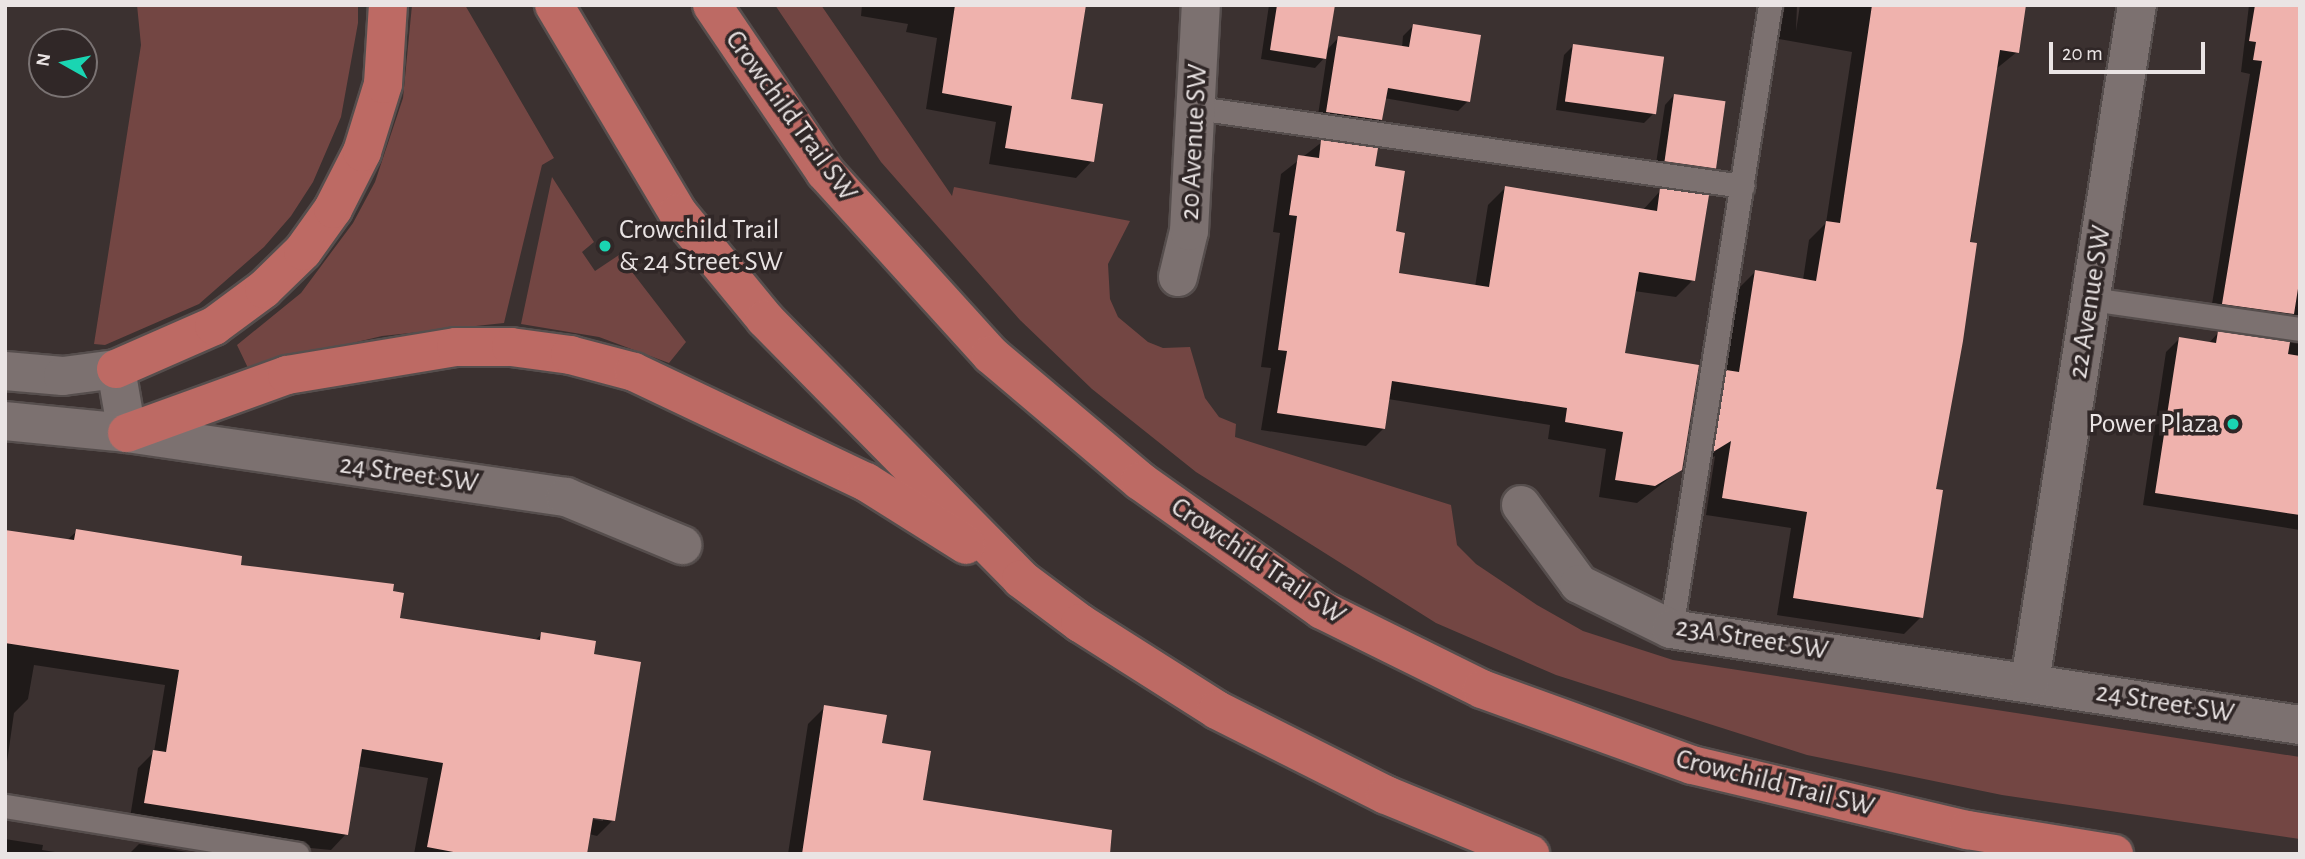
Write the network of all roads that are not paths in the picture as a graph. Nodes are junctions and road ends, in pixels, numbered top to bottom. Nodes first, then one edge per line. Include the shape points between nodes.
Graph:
1 (388, 5) edge
2 (554, 5) edge
3 (712, 5) edge
4 (1201, 5) edge
5 (1770, 5) edge
6 (2137, 5) edge
7 (1197, 108) junction
8 (1742, 186) junction
9 (1178, 277) dead end
10 (2091, 299) junction
11 (2300, 329) edge
12 (116, 369) junction
13 (5, 371) edge
14 (5, 421) edge
15 (127, 433) junction
16 (1521, 505) dead end
17 (682, 545) dead end
18 (1021, 579) junction
19 (1671, 629) junction
20 (2030, 681) junction
21 (2300, 725) edge
22 (5, 806) edge
23 (298, 854) edge
24 (1530, 854) edge
25 (2114, 854) edge

1 - 12 highway via 383,84 362,152 333,209 303,251 264,289 214,326
2 - 18 highway via 678,213 765,319
3 - 25 highway, Crowchild Trail SW via 825,172 990,355 1140,481 1322,610 1482,689 1692,765 1968,830
4 - 7 street, 20 Avenue SW
5 - 8 lane
6 - 10 street, 22 Avenue SW
7 - 8 lane
7 - 9 street, 20 Avenue SW via 1189,231
8 - 19 lane
10 - 11 lane
10 - 20 street, 22 Avenue SW
12 - 13 street via 64,376
12 - 15 street
14 - 15 street, 24 Street SW
15 - 17 street, 24 Street SW via 566,497
15 - 18 highway via 288,375 371,358 456,347 512,347 570,355 634,372 866,482
16 - 19 street, 23A Street SW via 1578,584
18 - 24 highway via 1080,623 1217,710 1386,795
19 - 20 street, 23A Street SW
20 - 21 street, 24 Street SW
22 - 23 lane

